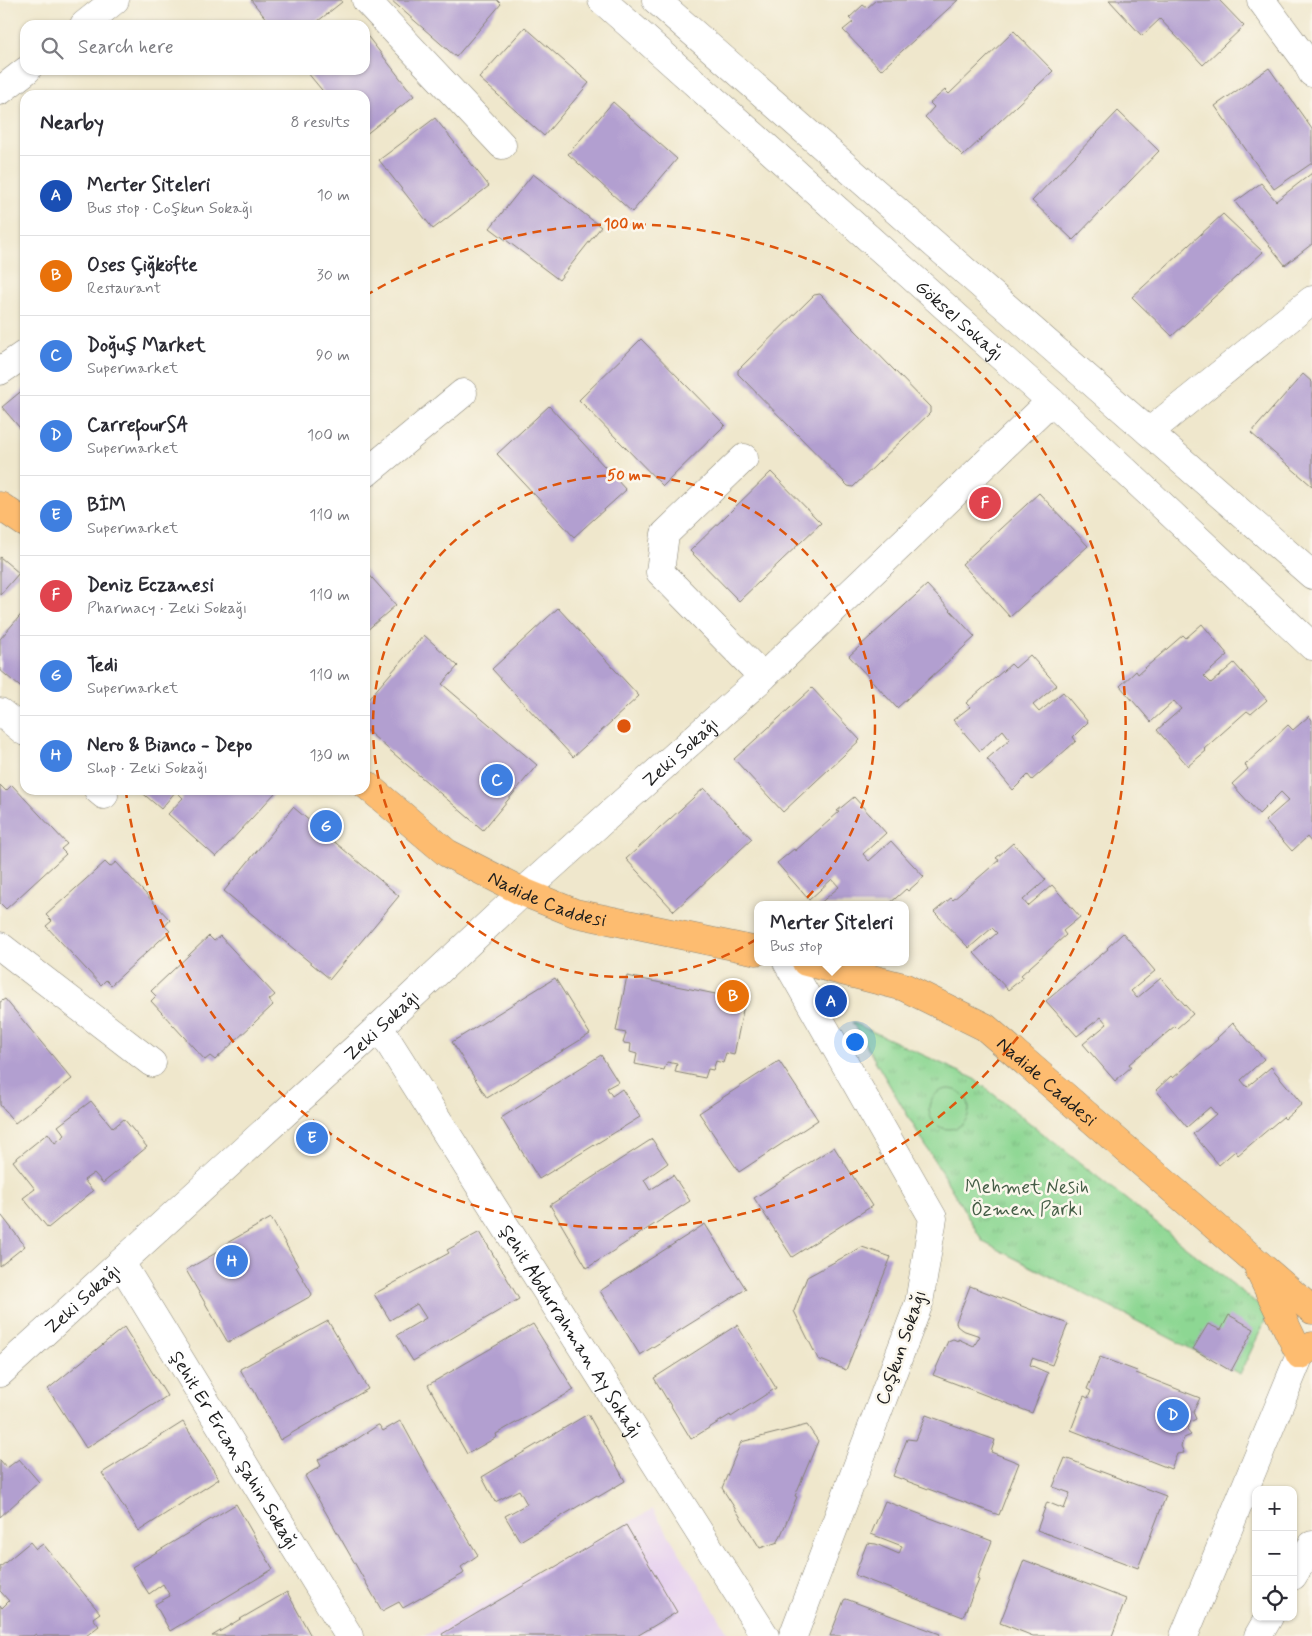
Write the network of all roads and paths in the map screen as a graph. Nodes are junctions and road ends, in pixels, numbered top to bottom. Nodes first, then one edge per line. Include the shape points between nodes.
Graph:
1 (115, 0) edge
2 (366, 0) edge
3 (602, 0) edge
4 (656, 0) edge
5 (1261, 0) edge
6 (90, 20) edge
7 (1312, 73) edge
8 (21, 75) edge
9 (0, 91) edge
10 (502, 145) dead end
11 (1312, 300) edge
12 (20, 357) edge
13 (0, 371) edge
14 (463, 393) dead end
15 (1051, 401) junction
16 (1149, 432) junction
17 (744, 458) dead end
18 (370, 470) edge
19 (0, 506) edge
20 (20, 520) edge
21 (1312, 575) edge
22 (1312, 646) edge
23 (763, 677) junction
24 (0, 712) edge
25 (20, 728) edge
26 (370, 788) edge
27 (522, 892) junction
28 (0, 946) edge
29 (754, 950) edge
30 (789, 966) edge
31 (822, 966) edge
32 (380, 1027) junction
33 (152, 1063) dead end
34 (1254, 1259) junction
35 (121, 1263) junction
36 (1312, 1310) edge
37 (1306, 1351) edge
38 (0, 1373) edge
39 (1312, 1545) edge
40 (1297, 1569) edge
41 (1267, 1621) edge
42 (349, 1636) edge
43 (765, 1636) edge
44 (793, 1636) edge
45 (1184, 1636) edge
46 (1258, 1636) edge

1 - 6 street
2 - 10 street
3 - 15 street, Göksel Sokağı
4 - 16 street, Göksel Sokağı
5 - 7 street
8 - 9 street
11 - 16 street
12 - 13 street
14 - 18 street
15 - 22 street, Göksel Sokağı
15 - 23 street, Zeki Sokağı
16 - 21 street, Göksel Sokağı
17 - 23 street via 666,534 660,572
19 - 20 main road
23 - 27 street, Zeki Sokağı
24 - 25 street
26 - 27 main road, Nadide Caddesi via 446,853
27 - 29 main road, Nadide Caddesi via 575,913
27 - 32 street, Zeki Sokağı
28 - 33 street
30 - 44 street, Coşkun Sokağı via 933,1218 919,1303
31 - 34 main road, Nadide Caddesi via 904,987 985,1028
32 - 35 street, Zeki Sokağı
32 - 43 street, Şehit Abdurrahman Ay Sokağı
34 - 36 main road, Nadide Caddesi
34 - 37 main road, Nadide Caddesi
35 - 38 street, Zeki Sokağı
35 - 42 street, Şehit Er Ercan Şahin Sokağı
37 - 45 street
39 - 40 street
41 - 46 street

